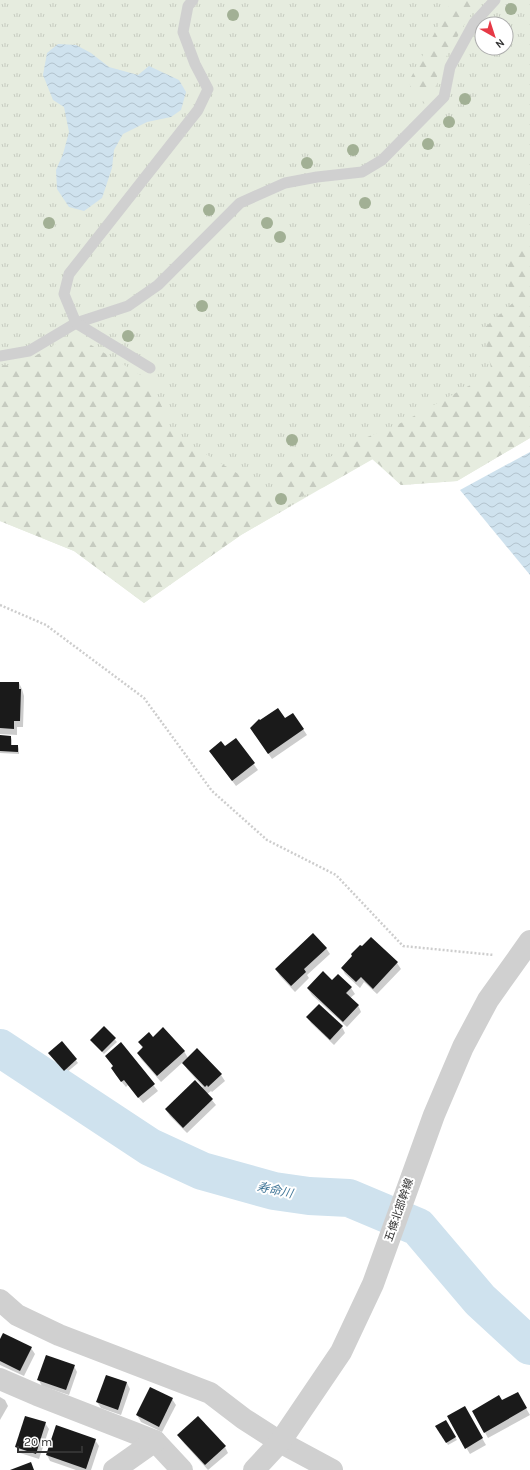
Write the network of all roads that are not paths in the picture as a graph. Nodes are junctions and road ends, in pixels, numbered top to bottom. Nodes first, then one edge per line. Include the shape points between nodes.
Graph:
1 (193, 0) edge
2 (495, 0) edge
3 (76, 323) junction
4 (0, 356) edge
5 (150, 368) dead end
6 (530, 941) edge
7 (0, 1300) edge
8 (0, 1379) edge
9 (155, 1441) junction
10 (280, 1442) junction
11 (114, 1470) edge
12 (182, 1470) edge
13 (254, 1470) edge
14 (332, 1470) edge

1 - 3 lane via 188,6 183,32 208,89 198,110 69,274 64,294
2 - 3 lane via 474,22 450,67 444,97 382,160 362,172 285,183 240,203 158,285 128,306
3 - 4 lane via 29,351
3 - 5 lane
6 - 10 street, 五條北部幹線 via 488,1000 463,1047 414,1168 373,1284 341,1352
7 - 10 street via 17,1315 59,1335 210,1393
8 - 9 street
9 - 11 street
9 - 12 street
10 - 13 street, 五條北部幹線
10 - 14 street

